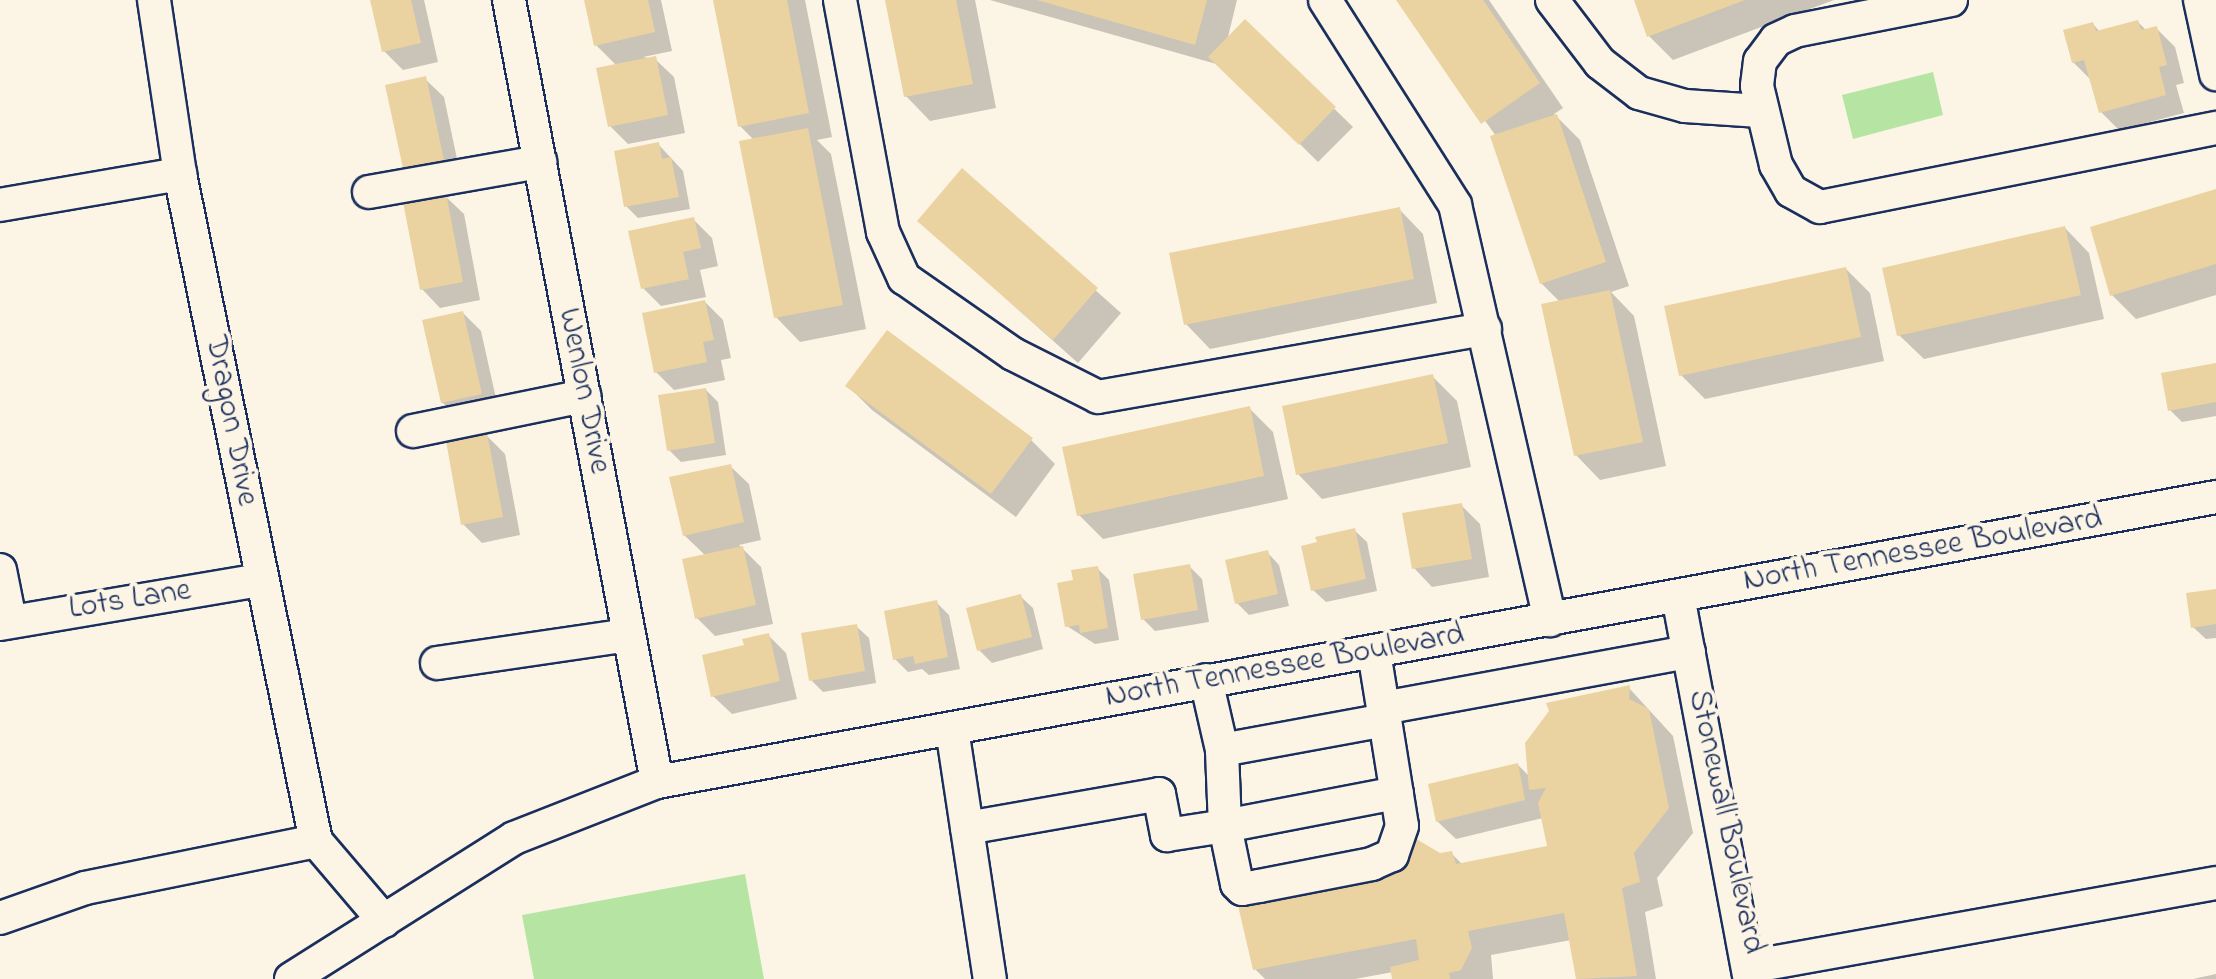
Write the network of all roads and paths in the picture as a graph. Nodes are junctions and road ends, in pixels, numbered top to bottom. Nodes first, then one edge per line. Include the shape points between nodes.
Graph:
1 (154, 0) edge
2 (509, 0) edge
3 (840, 0) edge
4 (1325, 0) edge
5 (1552, 0) edge
6 (1951, 0) edge
7 (2200, 0) edge
8 (2216, 74) edge
9 (1760, 111) junction
10 (2216, 128) edge
11 (540, 162) junction
12 (180, 174) junction
13 (369, 192) dead end
14 (0, 205) edge
15 (1485, 329) junction
16 (584, 396) junction
17 (413, 431) dead end
18 (2216, 497) edge
19 (0, 570) edge
20 (261, 580) junction
21 (1678, 596) junction
22 (1550, 620) junction
23 (5, 622) edge
24 (629, 635) junction
25 (1374, 652) junction
26 (1689, 652) junction
27 (437, 663) dead end
28 (1206, 680) junction
29 (1384, 714) junction
30 (952, 729) junction
31 (1222, 750) junction
32 (657, 782) junction
33 (1397, 793) junction
34 (1225, 826) junction
35 (967, 828) junction
36 (316, 841) junction
37 (2216, 883) edge
38 (0, 918) edge
39 (384, 921) junction
40 (1749, 973) edge
41 (291, 979) edge
42 (990, 979) edge

1 - 12 street, Dragon Drive
2 - 11 street, Wenlon Drive
3 - 15 street via 883,232 904,278 1013,354 1098,397
4 - 15 street via 1455,205
5 - 9 street via 1600,63 1639,93 1685,106
6 - 9 street via 1795,31 1776,40 1760,61
7 - 8 street
9 - 10 street via 1776,165 1791,191 1820,207
11 - 13 street
11 - 16 street, Wenlon Drive
12 - 14 street
12 - 20 street, Dragon Drive
15 - 22 street
16 - 17 street
16 - 24 street, Wenlon Drive
18 - 21 street, North Tennessee Boulevard
19 - 23 street
20 - 23 street, Lots Lane
20 - 36 street, Dragon Drive
21 - 22 street, North Tennessee Boulevard
21 - 26 street, Stonewall Boulevard
22 - 25 street, North Tennessee Boulevard
24 - 27 street
24 - 32 street, Wenlon Drive
25 - 28 street, North Tennessee Boulevard
25 - 29 street
26 - 29 street
26 - 40 street, Stonewall Boulevard
28 - 30 street, North Tennessee Boulevard
28 - 31 street
29 - 31 street
29 - 33 street
30 - 32 street, North Tennessee Boulevard
30 - 35 street
31 - 34 street
32 - 39 street, North Tennessee Boulevard via 514,838
33 - 34 street
33 - 34 street via 1402,826 1392,855 1372,864 1259,886 1242,889 1237,884
34 - 35 street via 1167,835 1159,794
35 - 42 street
36 - 38 street via 85,888
36 - 39 street
37 - 40 street, Stonewall Boulevard
39 - 41 street, North Tennessee Boulevard

